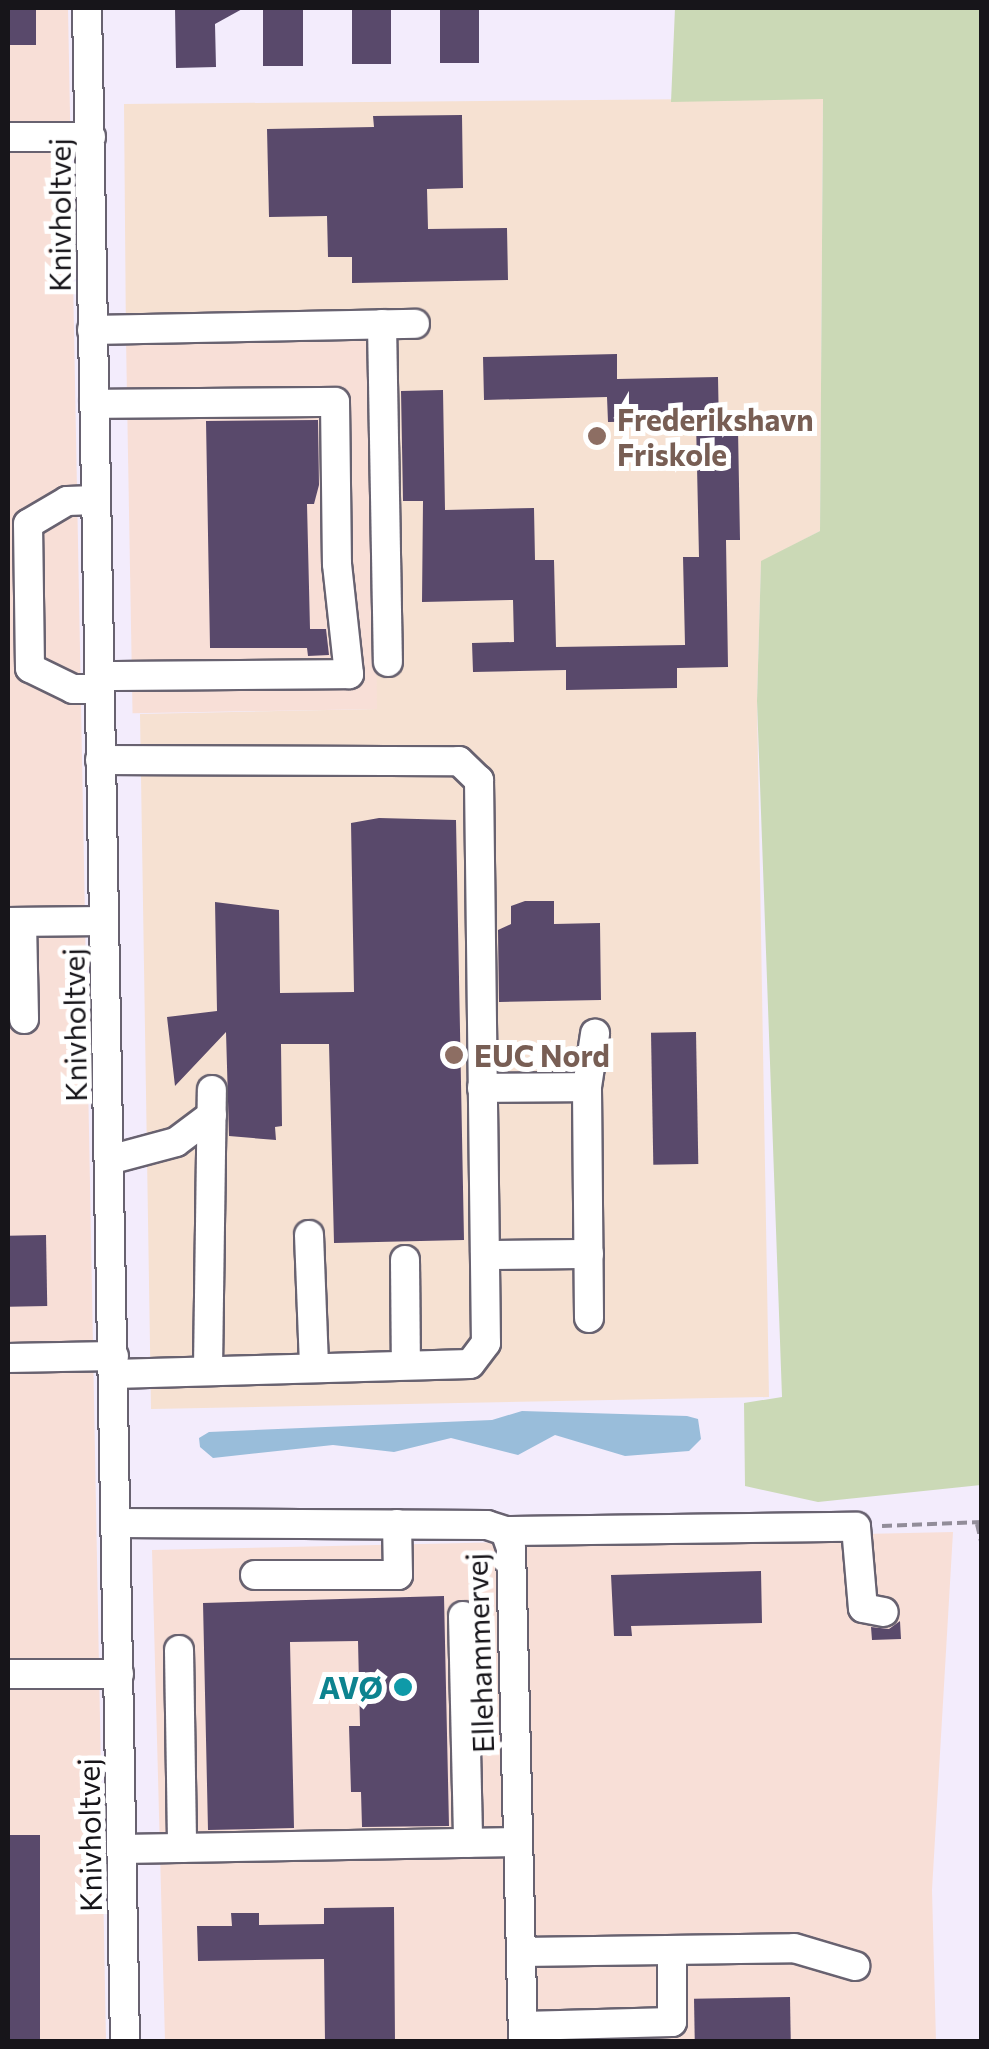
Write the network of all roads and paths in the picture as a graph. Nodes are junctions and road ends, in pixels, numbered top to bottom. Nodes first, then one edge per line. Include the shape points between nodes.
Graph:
1 (88, 8) edge
2 (8, 137) edge
3 (91, 137) junction
4 (382, 324) junction
5 (416, 324) dead end
6 (92, 330) junction
7 (94, 404) junction
8 (95, 500) junction
9 (388, 662) dead end
10 (99, 682) junction
11 (100, 760) junction
12 (104, 921) junction
13 (15, 922) edge
14 (24, 1019) dead end
15 (594, 1034) dead end
16 (588, 1087) junction
17 (482, 1088) junction
18 (110, 1160) junction
19 (309, 1235) dead end
20 (589, 1254) junction
21 (485, 1255) junction
22 (405, 1260) dead end
23 (590, 1318) dead end
24 (8, 1358) edge
25 (114, 1365) junction
26 (406, 1365) junction
27 (314, 1366) junction
28 (208, 1368) junction
29 (979, 1523) edge
30 (117, 1524) junction
31 (397, 1524) junction
32 (856, 1527) junction
33 (505, 1531) junction
34 (982, 1546) edge
35 (255, 1575) dead end
36 (884, 1612) dead end
37 (463, 1616) dead end
38 (179, 1650) dead end
39 (8, 1674) edge
40 (119, 1674) junction
41 (518, 1842) junction
42 (468, 1843) junction
43 (182, 1848) junction
44 (122, 1849) junction
45 (672, 1950) junction
46 (521, 1952) junction
47 (855, 1966) dead end
48 (523, 2034) edge
49 (124, 2042) edge

1 - 3 street, Knivholtvej
2 - 3 street
3 - 6 street, Knivholtvej
4 - 5 street
4 - 6 street
4 - 9 street
6 - 7 street, Knivholtvej
7 - 8 street, Knivholtvej
7 - 10 street via 335,402 337,564 349,674
8 - 10 street, Knivholtvej
8 - 10 street via 67,501 28,524 30,668 73,689
10 - 11 street, Knivholtvej
11 - 12 street, Knivholtvej
11 - 17 street via 460,761 479,780
12 - 13 street
12 - 18 street, Knivholtvej
13 - 14 street
15 - 16 street
16 - 17 street
16 - 20 street
17 - 21 street
18 - 25 street, Knivholtvej
18 - 28 street via 176,1142 212,1102
19 - 27 street
20 - 21 street
20 - 23 street
21 - 26 street via 486,1342 470,1364
22 - 26 street
24 - 25 street
25 - 28 street
25 - 30 street, Knivholtvej
26 - 27 street
27 - 28 street
29 - 32 path
29 - 34 path
30 - 31 street, Ellehammervej
30 - 40 street, Knivholtvej
31 - 33 street, Ellehammervej
31 - 35 street via 398,1575
32 - 33 street
32 - 36 street via 863,1608
33 - 41 street, Ellehammervej via 511,1548
37 - 42 street
38 - 43 street
39 - 40 street
40 - 44 street, Knivholtvej
41 - 42 street
41 - 46 street, Ellehammervej
42 - 43 street
43 - 44 street
44 - 49 street, Knivholtvej
45 - 46 street
45 - 47 street via 794,1948
45 - 48 street via 672,2022
46 - 48 street, Ellehammervej

